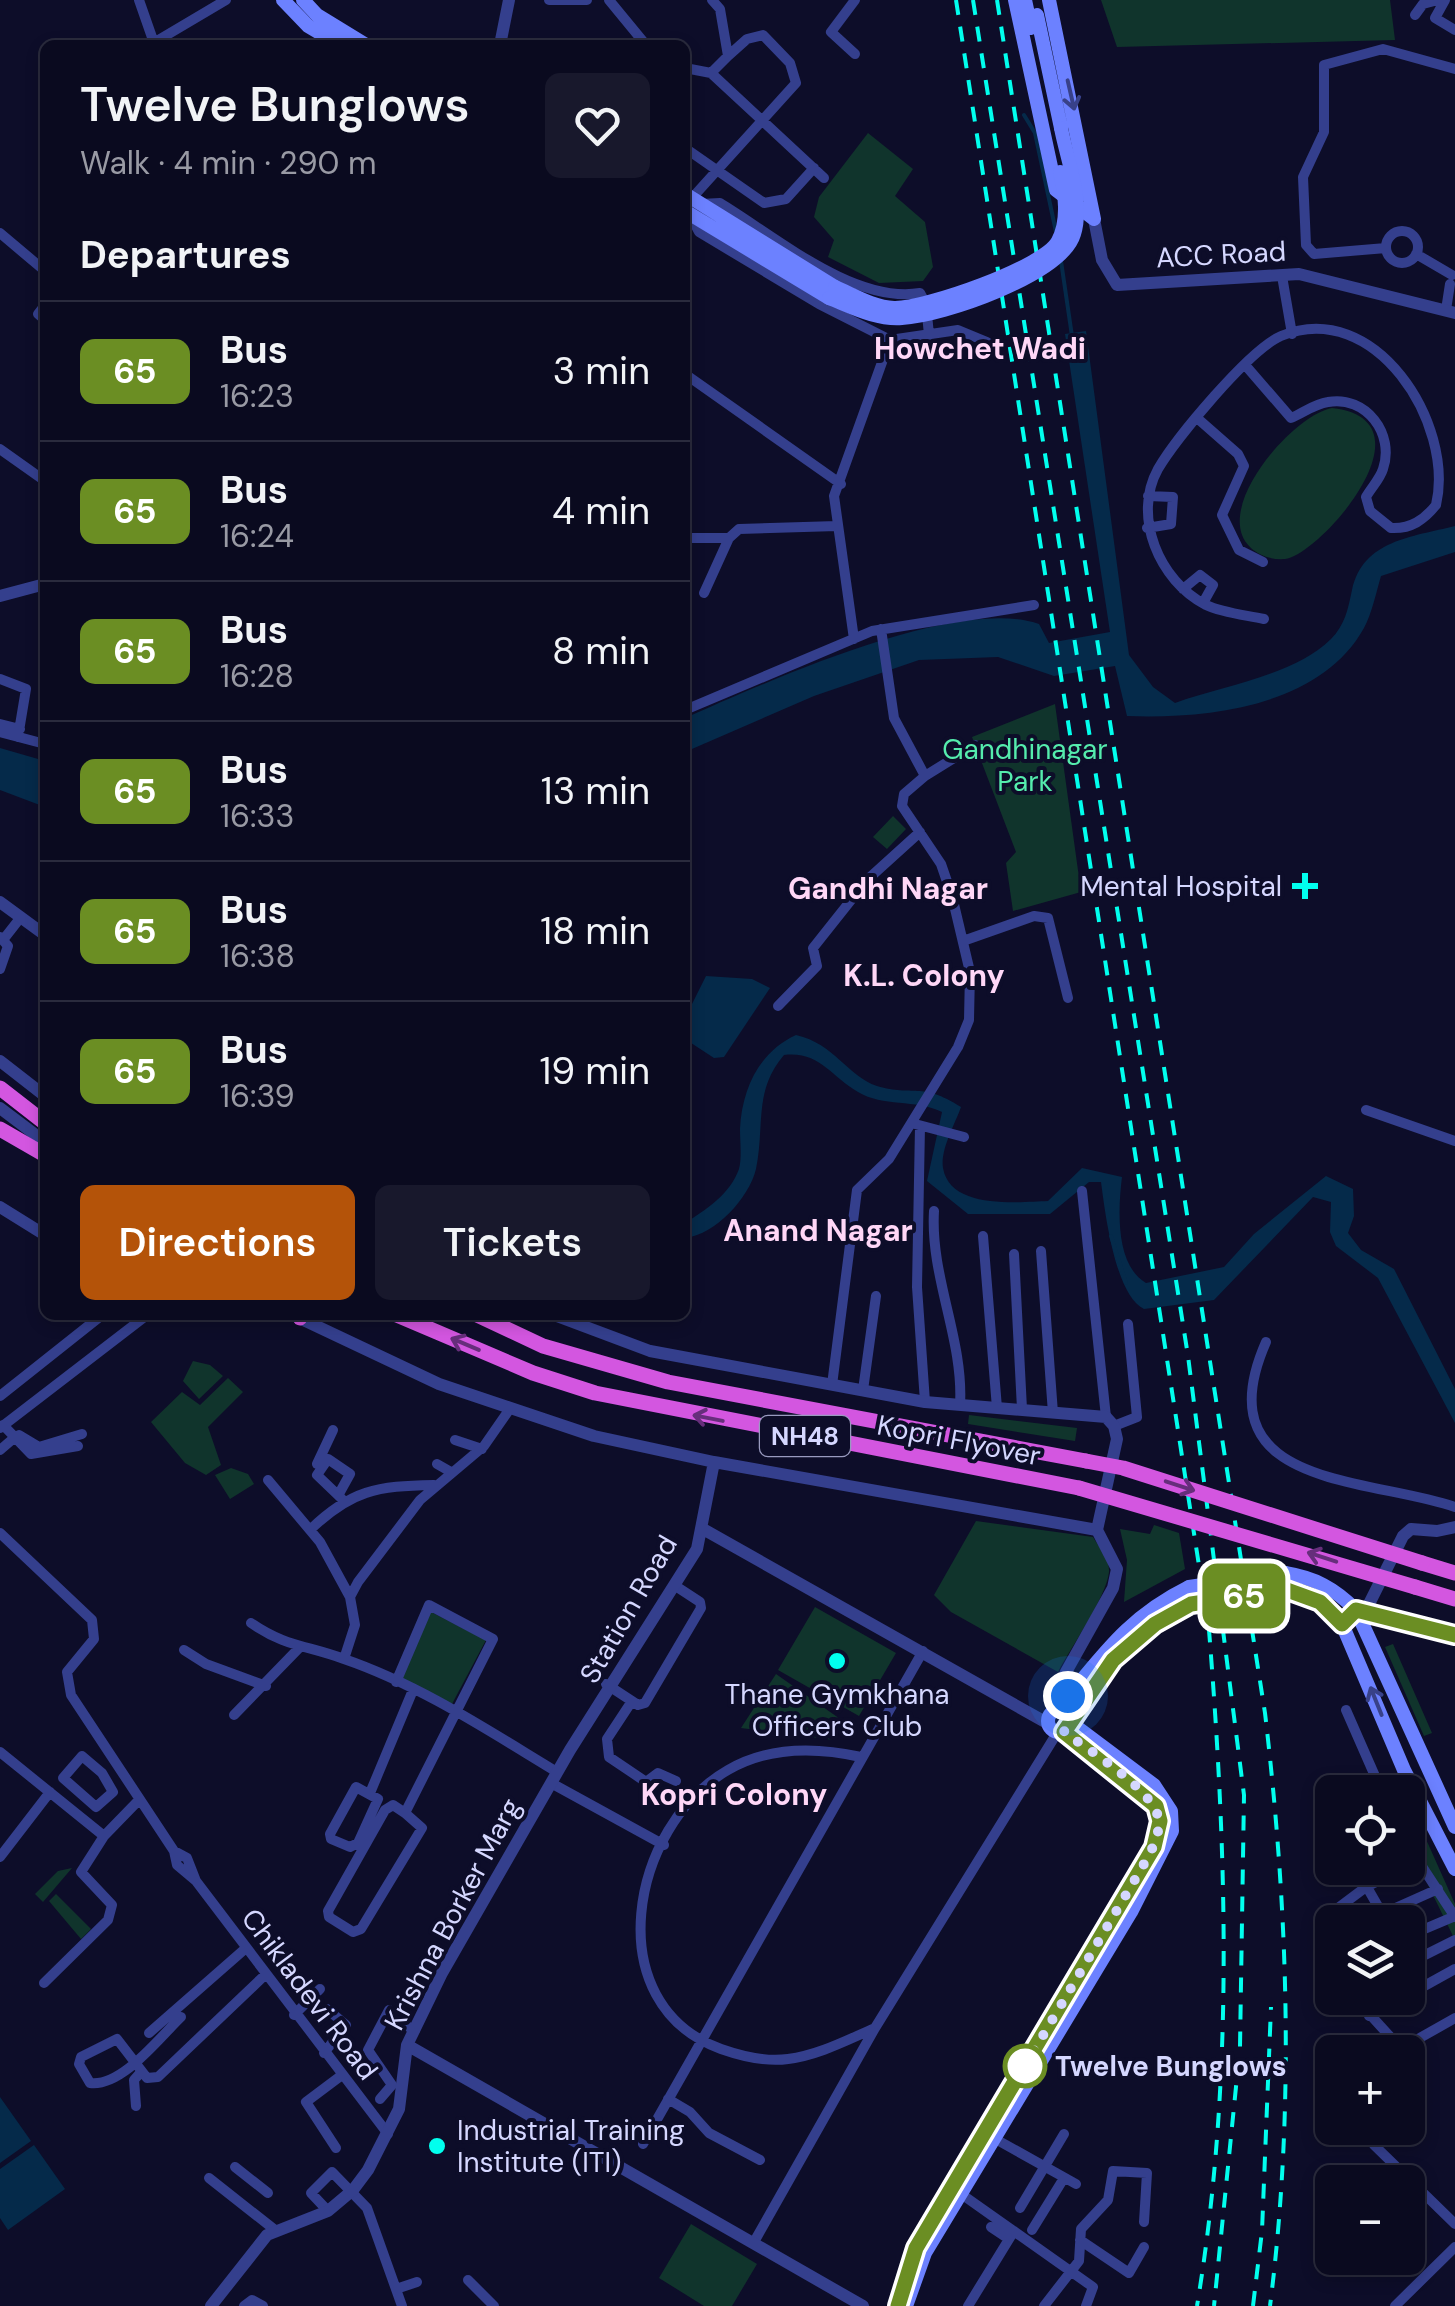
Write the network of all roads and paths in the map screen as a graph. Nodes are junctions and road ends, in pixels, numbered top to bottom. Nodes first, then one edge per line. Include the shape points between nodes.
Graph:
1 (139, 0) edge
2 (226, 0) edge
3 (283, 0) edge
4 (303, 0) edge
5 (508, 0) edge
6 (549, 0) edge
7 (587, 0) edge
8 (609, 0) edge
9 (712, 0) edge
10 (856, 0) edge
11 (1015, 0) edge
12 (1025, 0) edge
13 (1034, 0) edge
14 (1049, 0) edge
15 (1438, 0) edge
16 (1446, 0) edge
17 (1415, 15) dead end
18 (1455, 30) edge
19 (151, 40) edge
20 (159, 40) edge
21 (332, 40) edge
22 (358, 40) edge
23 (501, 40) edge
24 (642, 40) edge
25 (855, 54) dead end
26 (728, 56) junction
27 (690, 69) edge
28 (1455, 69) edge
29 (711, 73) junction
30 (762, 118) junction
31 (1057, 130) junction
32 (690, 152) edge
33 (814, 168) junction
34 (716, 170) junction
35 (824, 178) dead end
36 (690, 204) edge
37 (1094, 219) junction
38 (0, 233) edge
39 (1386, 248) junction
40 (1416, 254) junction
41 (40, 266) edge
42 (1282, 276) junction
43 (1453, 280) edge
44 (1450, 312) edge
45 (1292, 334) junction
46 (929, 335) junction
47 (890, 340) junction
48 (988, 342) dead end
49 (1395, 350) dead end
50 (1246, 366) junction
51 (690, 378) edge
52 (1197, 418) junction
53 (0, 448) edge
54 (1452, 474) dead end
55 (40, 477) edge
56 (841, 484) junction
57 (1148, 496) junction
58 (837, 526) junction
59 (1147, 528) junction
60 (690, 538) edge
61 (729, 538) junction
62 (1263, 562) dead end
63 (40, 585) edge
64 (1183, 589) junction
65 (704, 593) dead end
66 (0, 596) edge
67 (1203, 603) junction
68 (1034, 605) dead end
69 (1264, 620) dead end
70 (882, 635) junction
71 (854, 639) junction
72 (0, 679) edge
73 (690, 708) edge
74 (0, 724) edge
75 (0, 732) edge
76 (19, 733) junction
77 (40, 742) edge
78 (974, 745) dead end
79 (925, 776) junction
80 (920, 832) junction
81 (0, 902) edge
82 (21, 917) junction
83 (40, 931) edge
84 (2, 938) edge
85 (963, 940) junction
86 (0, 969) edge
87 (1068, 998) dead end
88 (778, 1006) dead end
89 (0, 1060) edge
90 (0, 1088) edge
91 (40, 1092) edge
92 (0, 1108) edge
93 (1366, 1110) dead end
94 (40, 1119) edge
95 (914, 1124) junction
96 (0, 1129) edge
97 (964, 1137) dead end
98 (40, 1138) edge
99 (1455, 1141) edge
100 (40, 1152) edge
101 (1082, 1192) dead end
102 (0, 1207) edge
103 (934, 1211) dead end
104 (40, 1232) edge
105 (983, 1236) dead end
106 (1041, 1251) dead end
107 (1014, 1254) dead end
108 (876, 1296) dead end
109 (96, 1320) edge
110 (141, 1320) edge
111 (306, 1320) edge
112 (408, 1320) edge
113 (488, 1320) edge
114 (567, 1320) edge
115 (1128, 1324) dead end
116 (1266, 1342) dead end
117 (832, 1385) junction
118 (863, 1390) junction
119 (0, 1396) edge
120 (925, 1402) junction
121 (960, 1406) junction
122 (998, 1408) junction
123 (1022, 1409) junction
124 (510, 1410) junction
125 (1053, 1413) junction
126 (1110, 1421) junction
127 (4, 1425) edge
128 (334, 1430) dead end
129 (82, 1434) dead end
130 (14, 1438) junction
131 (456, 1440) dead end
132 (78, 1446) dead end
133 (482, 1448) junction
134 (0, 1450) edge
135 (714, 1462) junction
136 (438, 1464) dead end
137 (451, 1472) junction
138 (268, 1480) dead end
139 (434, 1484) junction
140 (1455, 1494) edge
141 (340, 1498) junction
142 (1451, 1506) edge
143 (1455, 1527) edge
144 (310, 1530) junction
145 (1097, 1530) junction
146 (0, 1533) edge
147 (701, 1534) junction
148 (1455, 1573) edge
149 (674, 1585) junction
150 (350, 1597) junction
151 (1455, 1599) edge
152 (660, 1601) junction
153 (1360, 1611) junction
154 (251, 1623) dead end
155 (1342, 1624) junction
156 (1455, 1636) edge
157 (300, 1647) junction
158 (184, 1650) dead end
159 (923, 1651) junction
160 (344, 1659) junction
161 (396, 1682) junction
162 (266, 1686) junction
163 (608, 1686) junction
164 (413, 1690) junction
165 (632, 1701) junction
166 (454, 1710) junction
167 (1346, 1710) dead end
168 (234, 1715) dead end
169 (1060, 1721) junction
170 (0, 1752) edge
171 (861, 1757) junction
172 (1422, 1761) junction
173 (1404, 1770) junction
174 (1375, 1775) edge
175 (554, 1778) junction
176 (676, 1781) dead end
177 (76, 1791) junction
178 (50, 1792) junction
179 (370, 1793) junction
180 (138, 1801) junction
181 (65, 1804) junction
182 (1429, 1804) junction
183 (405, 1813) junction
184 (1455, 1827) edge
185 (104, 1836) junction
186 (664, 1845) junction
187 (1455, 1853) edge
188 (0, 1858) edge
189 (1455, 1868) edge
190 (1425, 1878) edge
191 (1364, 1885) edge
192 (1372, 1885) edge
193 (1366, 1888) junction
194 (1438, 1890) junction
195 (1343, 1905) edge
196 (1376, 1905) edge
197 (1409, 1905) edge
198 (1455, 1916) edge
199 (1425, 1929) edge
200 (244, 1939) junction
201 (1455, 1940) edge
202 (1425, 1953) edge
203 (1455, 1969) edge
204 (267, 1978) junction
205 (44, 1983) dead end
206 (1425, 1985) edge
207 (320, 1989) dead end
208 (327, 2008) dead end
209 (294, 2015) junction
210 (1369, 2016) edge
211 (180, 2017) dead end
212 (1455, 2018) edge
213 (875, 2028) junction
214 (415, 2030) junction
215 (149, 2034) dead end
216 (1387, 2035) edge
217 (1425, 2036) edge
218 (700, 2042) junction
219 (408, 2045) junction
220 (324, 2052) junction
221 (137, 2068) junction
222 (342, 2074) junction
223 (167, 2078) dead end
224 (397, 2089) junction
225 (380, 2098) dead end
226 (668, 2099) junction
227 (136, 2106) dead end
228 (388, 2134) junction
229 (1064, 2134) dead end
230 (990, 2136) junction
231 (644, 2144) dead end
232 (1375, 2145) edge
233 (336, 2148) dead end
234 (760, 2160) dead end
235 (1044, 2166) junction
236 (209, 2178) dead end
237 (1064, 2178) junction
238 (1076, 2184) dead end
239 (353, 2190) junction
240 (956, 2191) junction
241 (268, 2193) dead end
242 (229, 2194) junction
243 (1020, 2208) dead end
244 (328, 2210) junction
245 (1144, 2222) dead end
246 (1455, 2224) edge
247 (991, 2227) dead end
248 (274, 2230) junction
249 (1032, 2230) dead end
250 (1011, 2235) junction
251 (1080, 2240) junction
252 (754, 2242) junction
253 (1144, 2247) dead end
254 (1455, 2247) edge
255 (1071, 2272) junction
256 (468, 2280) dead end
257 (417, 2282) dead end
258 (396, 2289) junction
259 (1402, 2304) edge
260 (212, 2306) edge
261 (244, 2306) edge
262 (263, 2306) edge
263 (402, 2306) edge
264 (494, 2306) edge
265 (863, 2306) edge
266 (902, 2306) edge
267 (968, 2306) edge
268 (1044, 2306) edge
269 (1086, 2306) edge

1 - 19 street
2 - 20 street
3 - 21 main road
4 - 22 main road
5 - 23 street
6 - 7 street
8 - 24 street
9 - 26 street via 720,8
10 - 25 street via 831,32
11 - 37 main road via 1056,190
12 - 31 main road
13 - 31 main road
14 -> 37 main road
15 - 17 street
16 - 18 street via 1435,18
26 - 29 street
26 - 30 street via 747,39 763,36 790,63 796,84
27 - 29 street
28 - 39 street via 1383,49 1324,65 1324,132 1303,177 1306,245 1314,254
29 - 30 street
30 - 33 street
30 - 34 street
31 - 36 main road, bridge via 1078,219 1074,238 1052,265 950,308 900,319 874,316
32 - 34 street
33 - 34 street via 792,196 772,203
33 - 35 street
34 - 36 street
36 - 46 street via 720,203 858,287 884,295 920,292
36 - 47 street via 699,232
37 - 42 street, ACC Road via 1102,260 1117,285
38 - 41 street
39 - 40 street via 1398,263
39 - 40 street via 1392,234 1407,232 1418,244
40 - 43 street
42 - 44 street, ACC Road via 1298,274
42 - 45 street
43 - 44 street
45 - 49 street via 1332,330
45 - 50 street via 1280,336
46 - 47 street
46 - 48 street via 958,330
47 - 56 street
50 - 52 street
50 - 54 street via 1291,418 1346,401 1379,424 1387,446 1382,472 1366,497 1370,511 1391,528 1425,517
51 - 56 street
52 - 57 street via 1158,470
52 - 62 street via 1244,466 1222,515 1239,550
53 - 55 street
56 - 58 street via 834,496
57 - 59 street
57 - 59 street via 1174,496 1175,518
58 - 61 street via 739,529
58 - 71 street
59 - 64 street
60 - 61 street
61 - 65 street
63 - 66 street
64 - 67 street
64 - 67 street via 1200,575 1213,585
67 - 69 street
68 - 70 street
70 - 71 street
70 - 79 street via 897,728
71 - 73 street
72 - 76 street via 26,689
74 - 76 street
75 - 76 street
76 - 77 street
78 - 79 street
79 - 80 street via 901,800
80 - 85 street via 941,864
80 - 88 street via 867,880 814,948 817,966
81 - 82 street
82 - 83 street
82 - 84 street
84 - 86 street via 8,948
85 - 87 street via 1034,916 1048,918
85 - 95 street via 972,987 969,1020
89 - 91 street
90 - 94 highway
92 - 98 street
93 - 99 street
95 - 97 street
95 - 117 street via 882,1169 857,1190
95 - 120 street
96 - 100 highway
101 - 126 street
102 - 104 street
103 - 121 street
105 - 122 street
106 - 125 street
107 - 123 street
108 - 118 street
109 - 119 street
110 - 127 street
111 - 124 street
151 -> 112 highway, Kopri Flyover / NH48, bridge via 1079,1488 612,1397 533,1373
113 -> 148 highway, Kopri Flyover / NH48, bridge via 543,1346 668,1382 1123,1468
114 - 117 street via 650,1351
115 - 126 street via 1137,1417
116 - 142 street via 1251,1405 1260,1436 1273,1448 1311,1474
117 - 118 street
118 - 120 street
120 - 121 street
121 - 122 street
122 - 123 street
123 - 125 street
124 - 133 street
124 - 135 street
125 - 126 street
126 - 145 street via 1116,1439
127 - 129 street via 32,1446
127 - 130 street
128 - 141 street via 312,1474
130 - 132 street via 37,1455
130 - 134 street
131 - 133 street
133 - 137 street
135 - 145 street
135 - 147 street, Station Road
136 - 137 street
137 - 139 street
138 - 144 street
139 - 141 street
139 - 150 street
140 - 142 street
141 - 144 street
143 - 153 street via 1411,1529 1402,1536
144 - 150 street
145 - 169 street via 1117,1569 1066,1672
146 - 180 street, Chikladevi Road via 92,1620 94,1639 67,1672 68,1687
147 - 149 street, Station Road
147 - 152 street
147 - 159 street
149 - 152 street, Station Road
149 - 165 street via 701,1608 645,1703
150 - 160 street via 355,1625
152 - 163 street, Station Road
153 - 155 street
153 - 156 street
153 - 169 main road, bridge via 1312,1578 1284,1572 1189,1587 1117,1635
153 - 172 main road
154 - 157 street via 274,1640
155 - 169 main road, bridge via 1320,1602 1287,1590 1191,1604 1113,1660
173 -> 155 main road
157 - 160 street
157 - 162 street
158 - 162 street
159 - 169 street
159 - 171 street
160 - 161 street
161 - 164 street
161 - 166 street via 429,1605 493,1639
162 - 168 street
163 - 165 street
163 - 175 street, Station Road
164 - 166 street
164 - 179 street
165 - 176 street via 608,1739 609,1757 646,1782 661,1773
166 - 175 street
166 - 183 street
167 - 174 street
169 - 213 street
169 - 230 main road via 1150,1790 1170,1811 1172,1831
170 - 178 street
171 - 186 street via 824,1748 774,1752 728,1770 688,1801
171 - 218 street
172 - 182 main road
172 - 184 main road
173 - 182 main road
173 - 189 main road
175 - 186 street
175 - 214 street, Krishna Borker Marg
177 - 177 street via 63,1778 82,1756 102,1772 113,1793 96,1807
177 - 181 street
178 - 181 street
178 - 188 street
179 - 179 street via 352,1789 331,1839 350,1847 358,1842 378,1801
180 - 185 street
180 - 200 street, Chikladevi Road
181 - 185 street
182 - 187 main road
183 - 183 street via 393,1805 385,1810 328,1911 353,1932 362,1929 422,1828
185 - 205 street via 82,1872 112,1905 108,1920
186 - 218 street via 644,1884 638,1927 644,1970 664,2010
190 - 194 street
191 - 193 street
192 - 193 street
193 - 195 street
193 - 196 street
194 - 197 street
194 - 198 street
198 - 199 street
200 - 204 street, Chikladevi Road
200 - 215 street
201 - 202 street
203 - 206 street
204 - 209 street, Chikladevi Road
204 - 221 street via 158,2077
204 - 223 street
207 - 209 street
208 - 220 street via 346,2024
209 - 220 street, Chikladevi Road
210 - 216 street
211 - 221 street
212 - 217 street
213 - 218 street via 786,2059 739,2056
213 - 252 street
214 - 219 street, Krishna Borker Marg
214 - 224 street via 387,2013 368,2052
218 - 226 street
219 - 224 street, Krishna Borker Marg
219 - 252 street
220 - 222 street, Chikladevi Road
221 - 221 street via 113,2039 78,2062 95,2085
221 - 227 street
222 - 228 street, Chikladevi Road
222 - 233 street via 306,2102
224 - 225 street
224 - 228 street, Krishna Borker Marg
226 - 231 street
226 - 234 street via 710,2134
228 - 239 street, Krishna Borker Marg
229 - 235 street
230 - 235 street
230 - 240 main road
232 - 246 street
235 - 237 street
235 - 243 street
236 - 242 street
237 - 238 street
237 - 249 street
239 - 244 street, Krishna Borker Marg
239 - 244 street via 331,2172 311,2194
239 - 258 street via 373,2220
240 - 250 street
240 - 266 main road via 920,2250
241 - 242 street via 240,2171
242 - 248 street
244 - 248 street, Krishna Borker Marg
245 - 251 street via 1147,2173 1116,2170 1108,2200 1087,2218
247 - 250 street
248 - 260 street
250 - 255 street
250 - 267 street
251 - 253 street via 1129,2272
251 - 255 street via 1081,2257
252 - 265 street
254 - 259 street
255 - 268 street
255 - 269 street via 1096,2291
256 - 264 street
257 - 258 street
258 - 263 street
261 - 262 street via 252,2300

